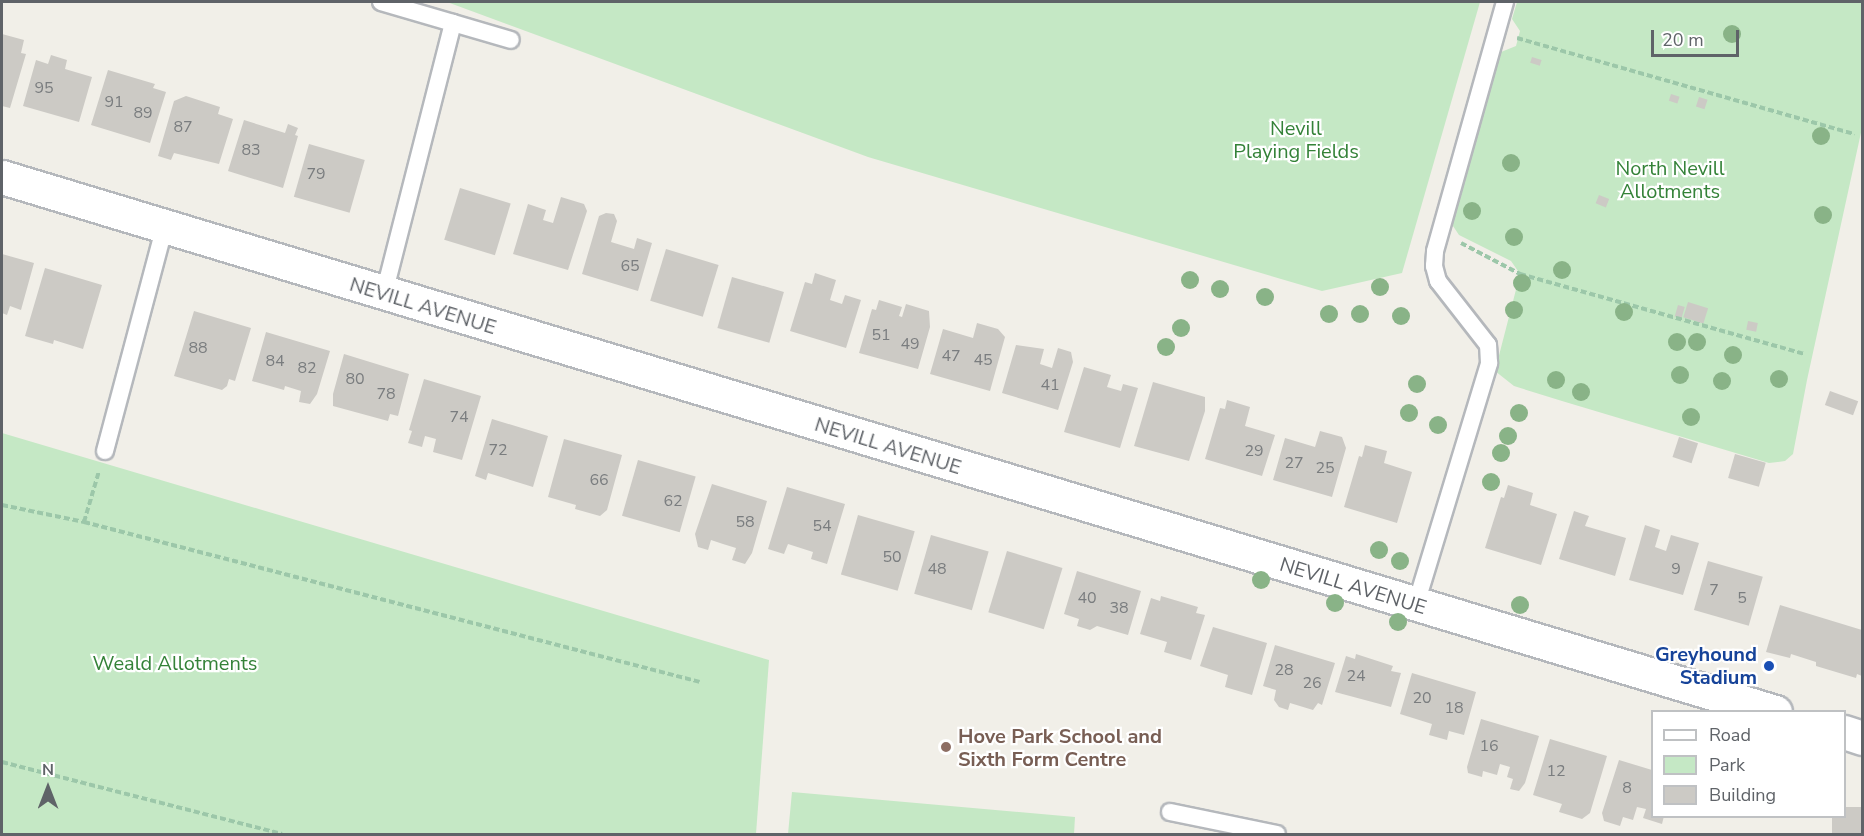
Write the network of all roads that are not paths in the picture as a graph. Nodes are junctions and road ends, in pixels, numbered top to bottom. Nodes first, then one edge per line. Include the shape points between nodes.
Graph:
1 (381, 2) edge
2 (1505, 2) edge
3 (453, 22) junction
4 (512, 40) dead end
5 (2, 177) edge
6 (165, 226) junction
7 (384, 294) junction
8 (105, 451) road end
9 (1416, 604) junction
10 (1772, 710) edge
11 (1846, 732) edge
12 (1863, 738) edge
13 (1170, 812) dead end
14 (1277, 834) edge

1 - 3 lane
2 - 9 lane via 1434,266 1438,281 1488,345 1489,363
3 - 4 lane
3 - 7 lane
5 - 6 street, NEVILL AVENUE
6 - 7 street, NEVILL AVENUE
6 - 8 lane
7 - 9 street, NEVILL AVENUE
9 - 10 street, NEVILL AVENUE
11 - 12 street
13 - 14 lane

